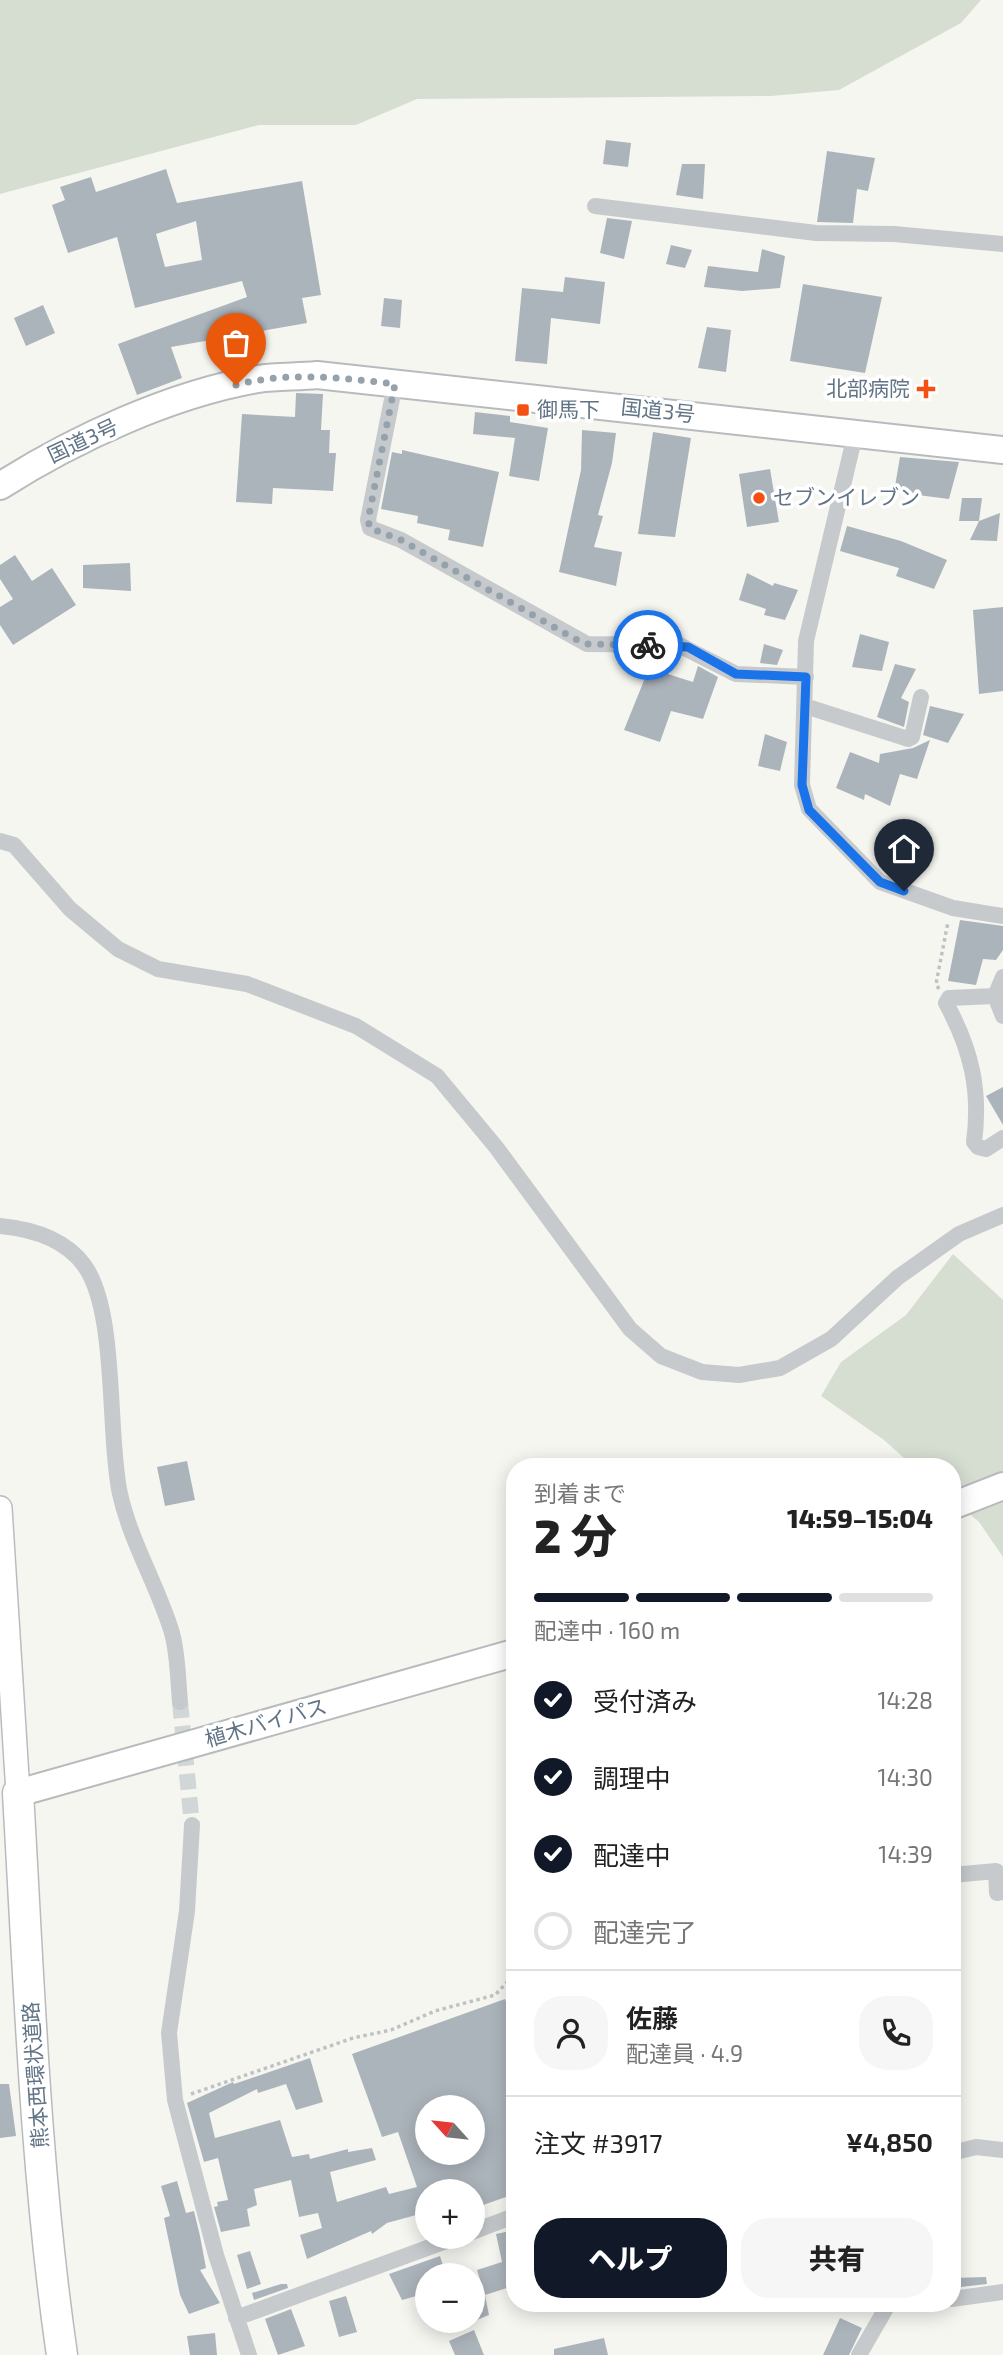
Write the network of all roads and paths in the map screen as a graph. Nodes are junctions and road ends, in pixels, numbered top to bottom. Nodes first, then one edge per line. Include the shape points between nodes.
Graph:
1 (595, 206) dead end
2 (1003, 244) edge
3 (395, 384) junction
4 (855, 435) junction
5 (1003, 450) edge
6 (0, 486) edge
7 (806, 677) junction
8 (921, 697) dead end
9 (805, 706) junction
10 (0, 841) edge
11 (953, 908) junction
12 (1003, 916) edge
13 (1003, 977) edge
14 (995, 996) junction
15 (946, 1003) junction
16 (1003, 1016) edge
17 (1003, 1138) edge
18 (1003, 1215) edge
19 (0, 1226) edge
20 (1003, 1486) edge
21 (961, 1502) edge
22 (0, 1508) edge
23 (506, 1655) edge
24 (180, 1702) tunnel mouth
25 (19, 1793) junction
26 (192, 1825) tunnel mouth
27 (961, 1874) edge
28 (1003, 1892) edge
29 (506, 1984) edge
30 (176, 2100) junction
31 (1003, 2150) edge
32 (961, 2151) edge
33 (506, 2219) edge
34 (485, 2227) edge
35 (424, 2249) edge
36 (1003, 2292) edge
37 (961, 2298) edge
38 (882, 2312) edge
39 (236, 2318) junction
40 (62, 2355) edge
41 (248, 2355) edge
42 (859, 2355) edge

1 - 2 street via 816,233 894,234
3 - 4 highway, 国道3号
3 - 6 highway, 国道3号 via 317,375 258,379 169,403 80,439
3 - 7 street via 370,528 401,540 587,644 679,645 736,674
4 - 5 highway, 国道3号
4 - 7 street via 806,642
7 - 9 street
8 - 9 street via 908,739
9 - 11 street via 802,785 809,810 880,882
10 - 18 street via 14,845 70,909 118,949 158,969 247,984 356,1026 437,1076 496,1147 630,1329 662,1356 702,1372 739,1375 780,1368 831,1339 897,1278 959,1234
11 - 12 street
11 - 15 path via 944,931 936,984
13 - 14 street
14 - 15 street via 949,998
14 - 16 street
15 - 17 street via 971,1058 976,1086 975,1142 986,1149
19 - 24 street via 29,1229 53,1239 84,1265 100,1299 120,1493 172,1634
20 - 21 highway
22 - 25 main road
23 - 25 highway, 植木バイパス
25 - 40 highway, 熊本西環状道路 via 34,2071
26 - 30 street via 187,1911 170,2034
27 - 28 street via 996,1871 997,1893
29 - 30 path via 495,1995 435,2011 391,2030 353,2038
30 - 39 street
31 - 32 street
33 - 34 street
35 - 39 street
36 - 37 street
38 - 42 street
39 - 41 street

